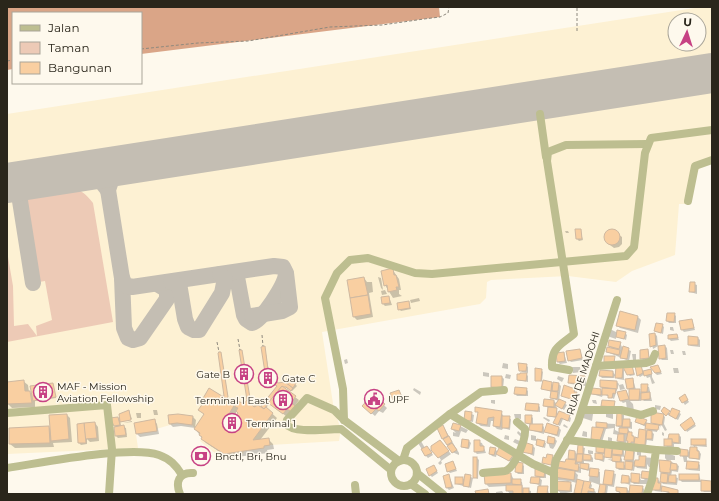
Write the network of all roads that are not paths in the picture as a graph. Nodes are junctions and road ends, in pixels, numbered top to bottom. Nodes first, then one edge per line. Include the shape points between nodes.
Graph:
1 (540, 114) dead end
2 (712, 130) edge
3 (647, 144) junction
4 (712, 160) edge
5 (547, 161) junction
6 (688, 201) dead end
7 (562, 262) junction
8 (617, 300) dead end
9 (655, 354) dead end
10 (596, 366) junction
11 (569, 370) dead end
12 (504, 390) dead end
13 (582, 410) junction
14 (652, 411) dead end
15 (7, 413) edge
16 (450, 414) junction
17 (344, 420) junction
18 (517, 422) dead end
19 (567, 440) junction
20 (656, 450) junction
21 (677, 452) dead end
22 (112, 454) junction
23 (518, 454) junction
24 (401, 460) junction
25 (7, 468) edge
26 (391, 470) junction
27 (193, 473) dead end
28 (417, 473) junction
29 (483, 473) dead end
30 (554, 473) junction
31 (182, 474) junction
32 (411, 484) junction
33 (354, 485) dead end
34 (108, 494) edge
35 (180, 494) edge
36 (356, 494) edge
37 (425, 494) edge
38 (443, 494) edge
39 (554, 494) edge
40 (647, 494) edge

1 - 5 street
2 - 3 street via 651,138
3 - 5 street via 566,145 548,152
3 - 7 street via 632,251 626,256
4 - 6 street via 695,166
5 - 7 street
7 - 11 street via 574,334 555,348 551,358 552,367
7 - 17 street via 432,274 415,273 368,258 350,260 337,273 325,298 343,389
8 - 10 street, RUA DE MADOHI
9 - 10 street via 652,361 646,363
10 - 13 street, RUA DE MADOHI
12 - 16 street via 482,392
13 - 14 street via 621,410 641,415
13 - 19 street, RUA DE MADOHI
15 - 22 street via 107,405
16 - 23 street
16 - 24 street via 407,448
17 - 24 street
17 - 26 street via 334,410 307,398 286,424 298,430 341,429
18 - 23 street via 525,434
19 - 20 street
19 - 30 street, RUA DE MADOHI via 556,460
20 - 21 street
20 - 40 street via 652,480
22 - 25 street
22 - 31 street via 146,452 159,455 170,460
22 - 34 street
23 - 29 street via 506,470
23 - 30 street via 532,464
24 - 26 street
24 - 28 street via 411,462
26 - 32 street via 392,479 396,483
27 - 31 street
28 - 32 street
28 - 38 street
30 - 39 street, RUA DE MADOHI
31 - 35 street via 177,483
32 - 37 street
33 - 36 street

